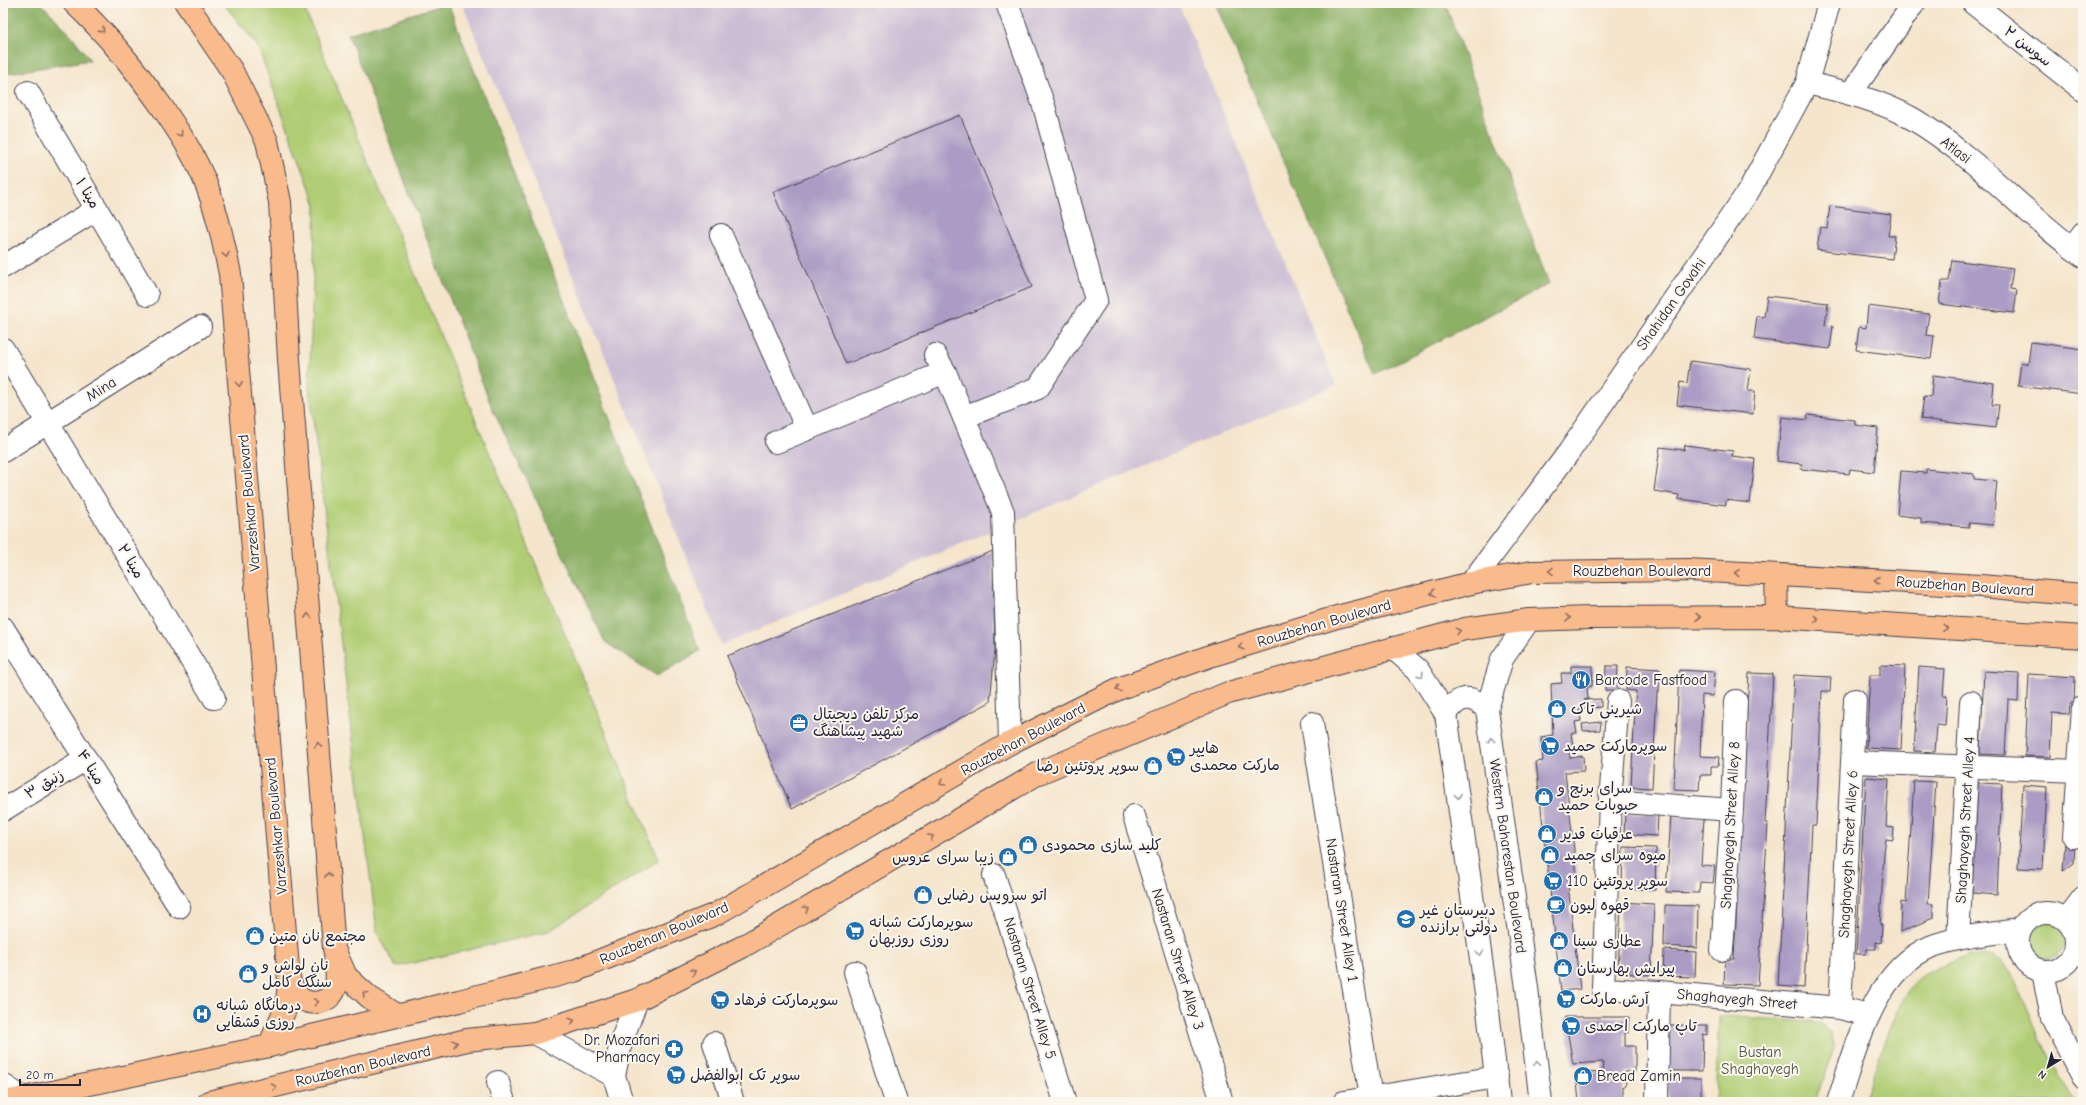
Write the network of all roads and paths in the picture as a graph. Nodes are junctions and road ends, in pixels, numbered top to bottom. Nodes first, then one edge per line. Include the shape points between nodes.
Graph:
1 (74, 3) edge
2 (186, 3) edge
3 (1007, 3) edge
4 (1829, 3) edge
5 (1914, 3) edge
6 (1973, 3) edge
7 (1807, 83) junction
8 (2083, 90) edge
9 (28, 92) dead end
10 (1851, 93) junction
11 (97, 210) junction
12 (721, 235) dead end
13 (2079, 245) edge
14 (3, 266) edge
15 (148, 295) dead end
16 (200, 327) dead end
17 (3, 349) edge
18 (964, 417) junction
19 (48, 423) junction
20 (807, 429) junction
21 (776, 442) dead end
22 (3, 452) edge
23 (1776, 574) junction
24 (1471, 583) junction
25 (2083, 595) edge
26 (1777, 617) junction
27 (1529, 620) junction
28 (3, 628) edge
29 (2083, 637) edge
30 (1393, 648) junction
31 (214, 698) dead end
32 (1855, 700) dead end
33 (1618, 701) dead end
34 (1736, 701) dead end
35 (1970, 702) dead end
36 (2083, 707) edge
37 (1487, 709) junction
38 (1446, 714) junction
39 (1312, 722) dead end
40 (1010, 743) junction
41 (86, 759) junction
42 (1853, 762) junction
43 (1968, 767) junction
44 (2078, 771) junction
45 (1610, 801) junction
46 (3, 810) edge
47 (1732, 810) junction
48 (1134, 816) dead end
49 (2074, 838) dead end
50 (994, 875) dead end
51 (2083, 898) edge
52 (179, 907) dead end
53 (2067, 919) junction
54 (2020, 930) junction
55 (1958, 939) junction
56 (334, 949) junction
57 (1722, 950) dead end
58 (2043, 971) junction
59 (855, 972) dead end
60 (289, 980) junction
61 (1659, 992) junction
62 (636, 1000) junction
63 (1840, 1008) junction
64 (397, 1015) junction
65 (1869, 1015) junction
66 (535, 1033) junction
67 (714, 1043) dead end
68 (269, 1046) junction
69 (614, 1076) junction
70 (1497, 1077) junction
71 (2083, 1077) edge
72 (3, 1085) edge
73 (14, 1100) edge
74 (1355, 1101) edge
75 (209, 1102) edge
76 (622, 1102) edge
77 (733, 1102) edge
78 (896, 1102) edge
79 (1065, 1102) edge
80 (1222, 1102) edge
81 (1499, 1102) edge
82 (1541, 1102) edge
83 (1657, 1102) edge
84 (1838, 1102) edge

1 -> 60 main road, Varzeshkar Boulevard via 105,32 138,73 185,140 208,188 221,231 230,274
56 -> 2 main road via 288,360 280,202 267,141 232,71
3 - 18 street via 1044,106 1096,300 1038,388
4 - 7 street, Shahidan Govahi
5 - 10 street
6 - 8 street, سوسن ۲
7 - 10 street, Atlasi
7 - 24 street, Shahidan Govahi via 1748,192 1569,452
9 - 11 street, مینا ۱
10 - 13 street, Atlasi via 1919,123 1963,154
11 - 14 street
11 - 15 street, مینا ۱
12 - 20 street
16 - 19 street, Mina
17 - 19 street, مینا ۲
18 - 20 street via 940,364
18 - 40 street via 1003,512
19 - 22 street, Mina
19 - 31 street, مینا ۲
20 - 21 street
23 -> 24 main road, Rouzbehan Boulevard via 1688,570 1554,571 1532,572
25 -> 23 main road, Rouzbehan Boulevard via 1981,586
23 - 26 main road
24 -> 40 main road, Rouzbehan Boulevard via 1337,618 1213,655 1118,689
27 -> 26 main road, Rouzbehan Boulevard via 1604,617
26 -> 29 main road, Rouzbehan Boulevard
30 -> 27 main road, Rouzbehan Boulevard via 1465,629
27 - 37 street, Western Baharestan Boulevard via 1502,659
28 - 41 street, مینا ۴
30 -> 38 street via 1418,670
62 -> 30 main road, Rouzbehan Boulevard via 742,947 1039,773 1228,693
32 - 42 street, Shaghayegh Street Alley 6
33 - 45 street
34 - 47 street, Shaghayegh Street Alley 8
35 - 43 street, Shaghayegh Street Alley 4
36 - 44 street
37 - 38 street via 1478,700 1465,698 1453,703
82 -> 37 street, Western Baharestan Boulevard
38 -> 70 street
39 - 74 street, Nastaran Street Alley 1
40 -> 64 main road, Rouzbehan Boulevard via 716,914 574,971
41 - 46 street, زنبق ۳
41 - 52 street, مینا ۴
42 - 43 street
42 - 63 street, Shaghayegh Street Alley 6
43 - 44 street
43 - 55 street, Shaghayegh Street Alley 4
44 - 49 street
45 - 47 street
45 - 61 street, Shaghayegh Street via 1603,989
47 - 57 street, Shaghayegh Street Alley 8
48 - 80 street, Nastaran Street Alley 3
50 - 79 street, Nastaran Street Alley 5
51 - 53 street
53 - 54 street via 2053,912 2043,912 2027,920
53 - 58 street via 2076,935 2075,953 2063,966
54 - 55 street
54 - 58 street via 2018,942 2021,954 2029,964
55 - 65 street via 1930,948 1902,964 1884,986
60 -> 56 main road via 298,996 316,1004 323,1001 336,988 338,979
64 -> 56 main road via 368,997 346,976
58 - 71 street via 2052,1018
59 - 78 street
60 - 68 main road, Varzeshkar Boulevard via 287,1005
61 - 63 street, Shaghayegh Street
61 - 83 street
66 -> 62 main road, Rouzbehan Boulevard
62 - 69 street via 621,1042
63 - 65 street, Shaghayegh Street
64 - 68 main road, Rouzbehan Boulevard
65 - 84 street
66 - 69 street
75 -> 66 main road, Rouzbehan Boulevard via 467,1040
67 - 77 street
68 - 73 main road, Rouzbehan Boulevard
69 - 76 street
70 - 74 street
70 - 81 street
72 - 73 street

